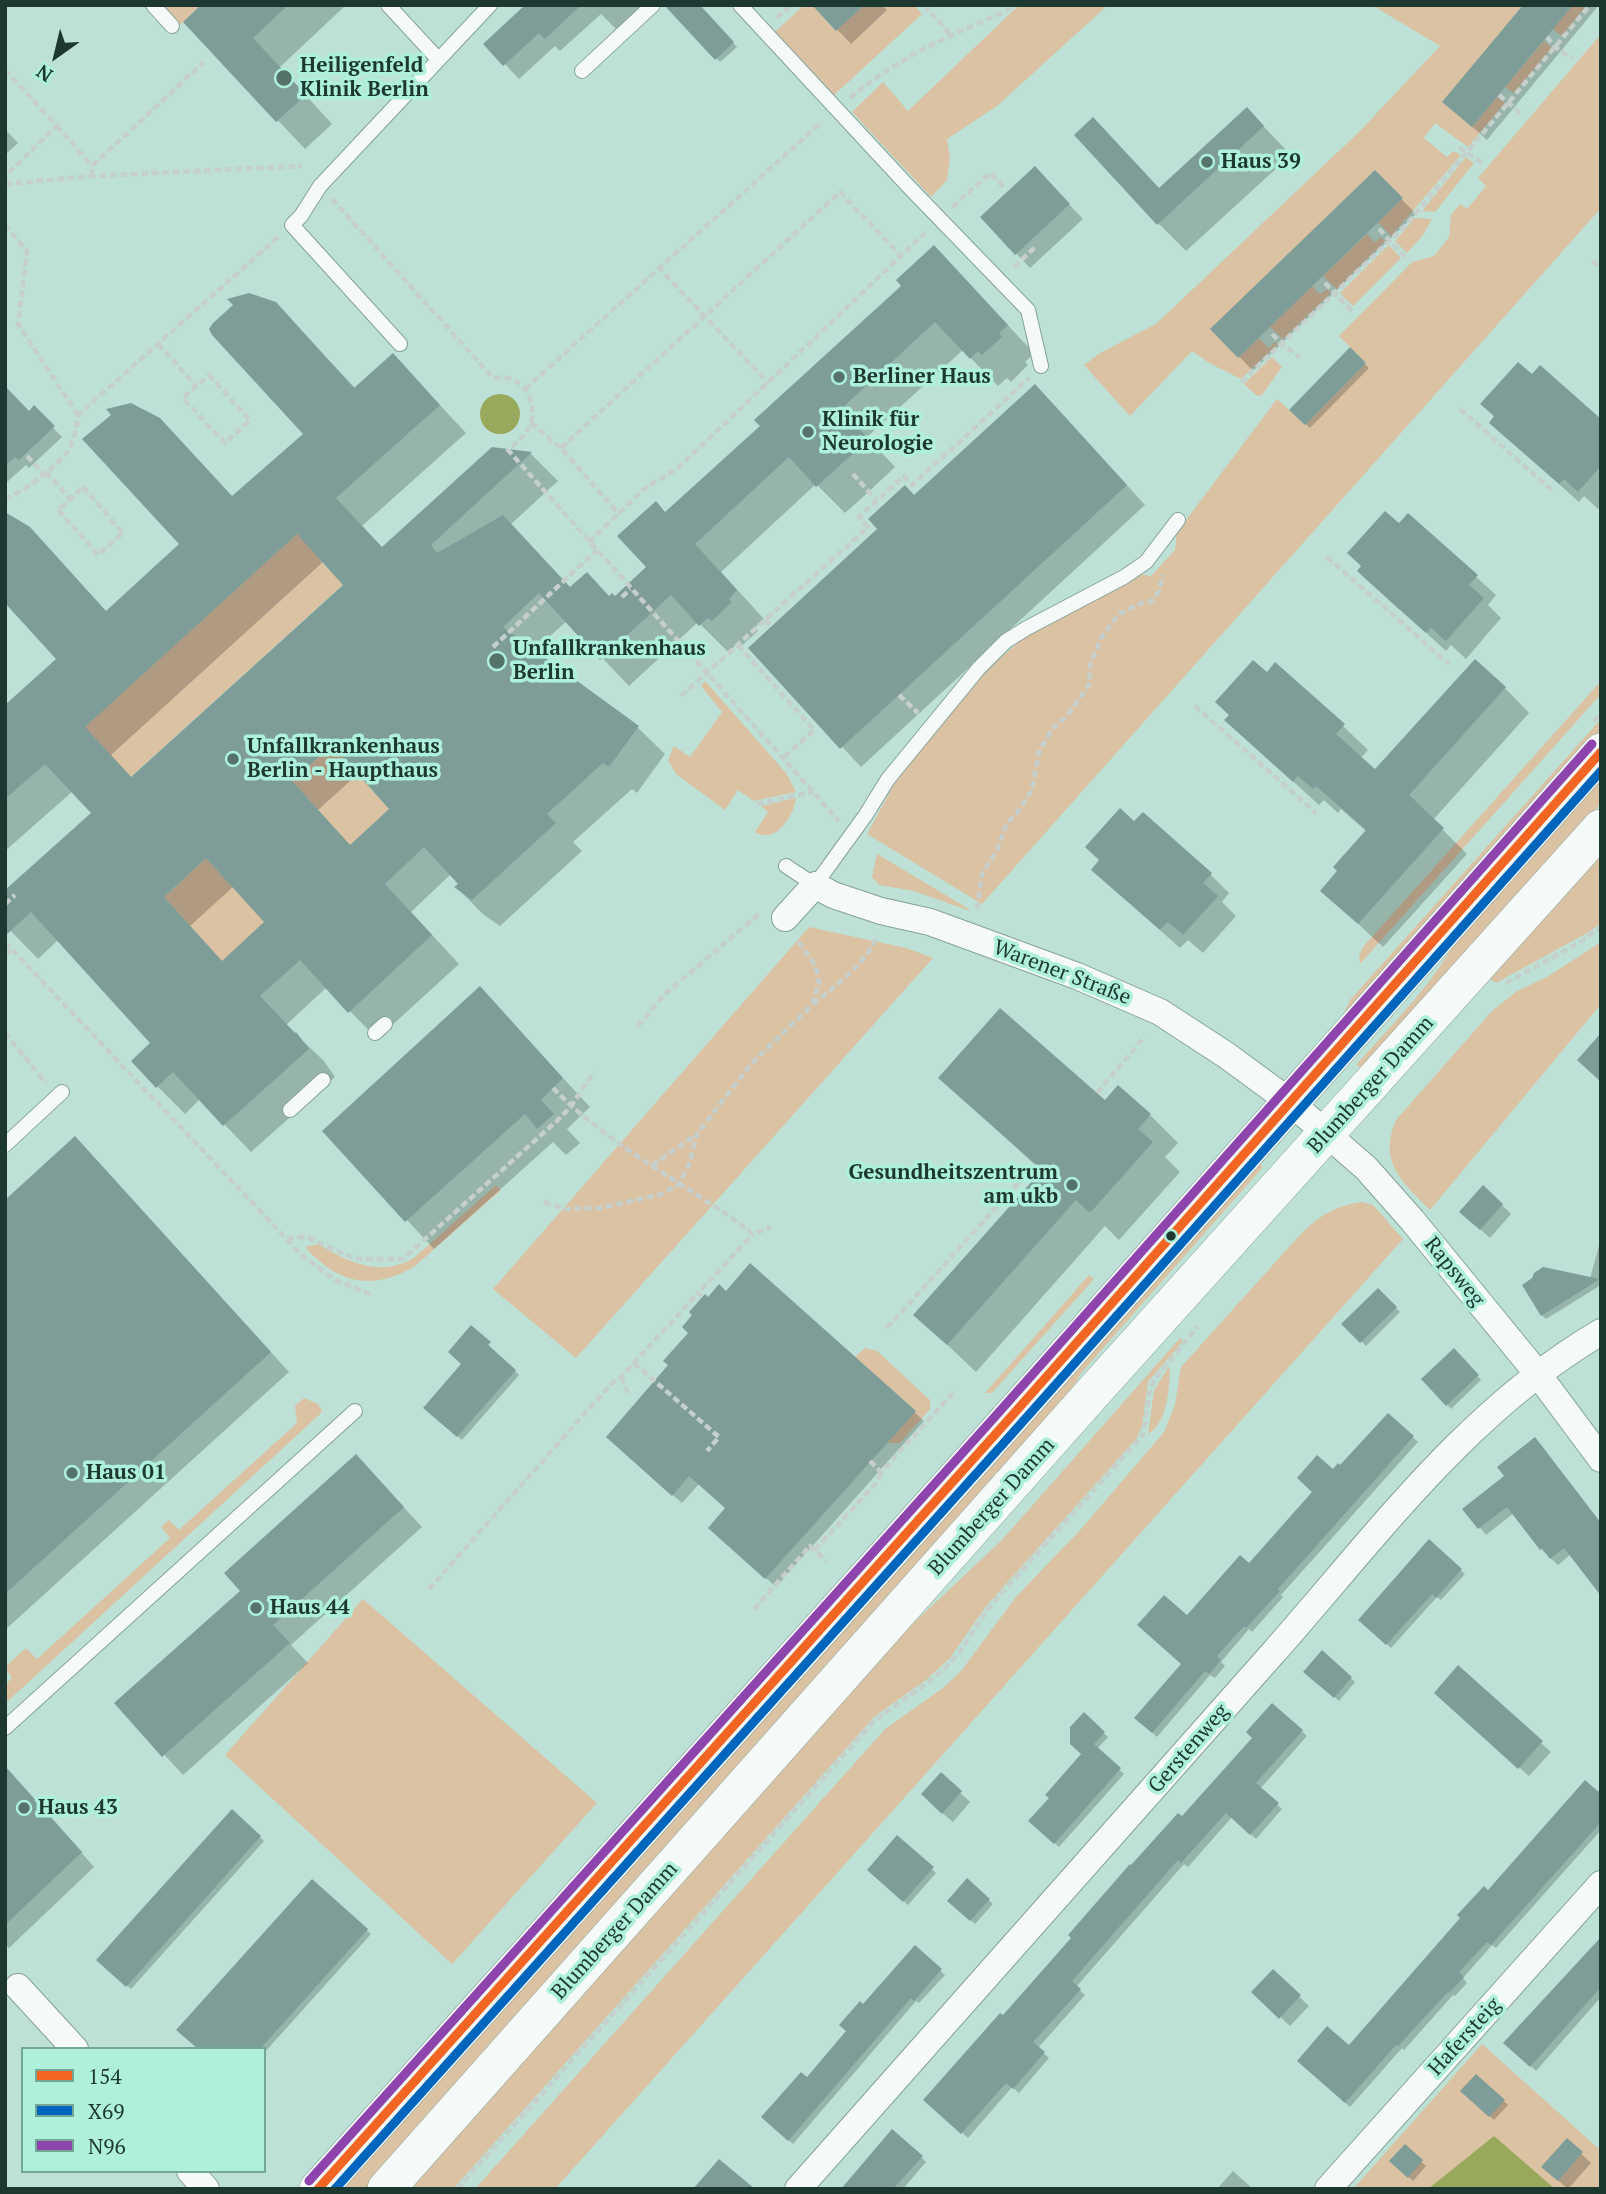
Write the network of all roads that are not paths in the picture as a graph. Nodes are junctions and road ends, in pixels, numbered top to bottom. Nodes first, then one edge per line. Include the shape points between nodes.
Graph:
1 (153, 5) edge
2 (388, 5) edge
3 (490, 5) edge
4 (653, 5) edge
5 (740, 5) edge
6 (172, 26) dead end
7 (438, 59) junction
8 (582, 71) dead end
9 (400, 344) dead end
10 (1041, 366) road end
11 (1178, 520) dead end
12 (1601, 752) edge
13 (1601, 828) edge
14 (786, 866) dead end
15 (815, 884) junction
16 (780, 923) road end
17 (323, 1080) dead end
18 (60, 1094) road end
19 (1290, 1102) junction
20 (290, 1111) dead end
21 (1327, 1133) junction
22 (5, 1145) edge
23 (1601, 1332) edge
24 (1537, 1373) junction
25 (355, 1411) dead end
26 (1601, 1459) edge
27 (5, 1728) edge
28 (1601, 1884) edge
29 (11, 1980) edge
30 (73, 2047) edge
31 (192, 2173) edge
32 (206, 2189) edge
33 (318, 2189) edge
34 (386, 2189) edge
35 (798, 2189) edge
36 (1328, 2189) edge

1 - 6 lane
2 - 7 lane
3 - 7 lane
4 - 8 lane
5 - 10 lane via 1028,310
7 - 9 lane via 320,186 292,225
11 - 15 lane via 1146,562 1027,628 988,659 888,779
12 - 19 main road
13 - 21 main road, Blumberger Damm
14 - 15 lane
15 - 16 street
15 - 19 street, Warener Straße via 833,895 930,922 1077,976 1160,1012
17 - 20 lane
18 - 22 lane
19 - 21 street, Rapsweg
19 - 33 main road
21 - 24 street, Rapsweg via 1412,1220
21 - 34 main road, Blumberger Damm
23 - 24 street, Gerstenweg
24 - 26 street, Rapsweg
24 - 35 street, Gerstenweg via 1402,1503
25 - 27 lane
28 - 36 street, Hafersteig
29 - 30 street
31 - 32 street

